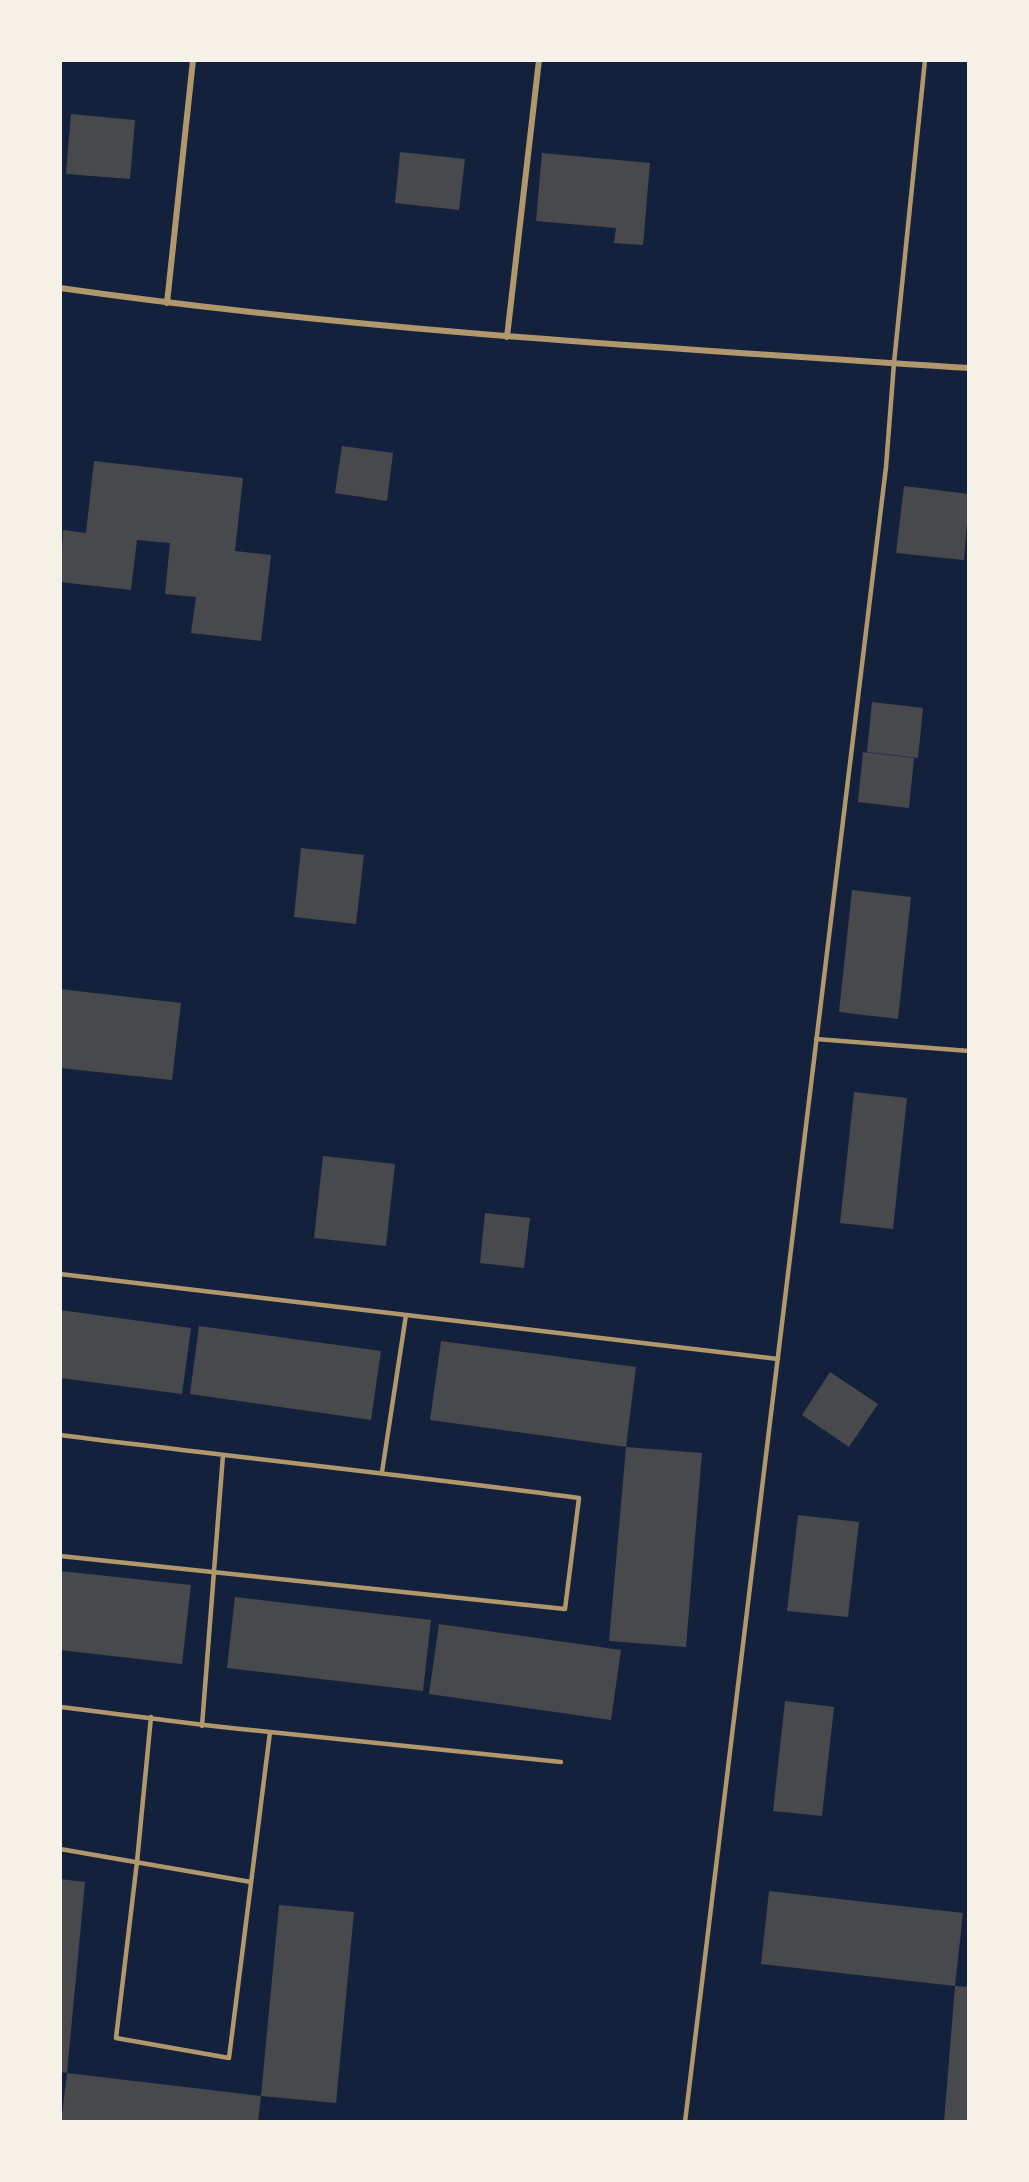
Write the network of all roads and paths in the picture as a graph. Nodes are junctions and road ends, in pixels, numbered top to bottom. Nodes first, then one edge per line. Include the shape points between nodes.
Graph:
1 (193, 60) edge
2 (539, 60) edge
3 (925, 60) edge
4 (60, 288) edge
5 (167, 303) junction
6 (507, 337) junction
7 (894, 363) junction
8 (969, 368) edge
9 (816, 1039) junction
10 (969, 1051) edge
11 (60, 1274) edge
12 (406, 1315) junction
13 (778, 1359) junction
14 (60, 1435) edge
15 (223, 1455) junction
16 (382, 1472) junction
17 (60, 1557) edge
18 (216, 1573) junction
19 (60, 1707) edge
20 (151, 1717) junction
21 (202, 1726) junction
22 (270, 1732) junction
23 (561, 1762) dead end
24 (60, 1849) edge
25 (137, 1862) junction
26 (251, 1882) junction
27 (685, 2122) edge

1 - 5 street
2 - 6 street
3 - 7 lane
4 - 5 street
5 - 6 street
6 - 7 street
7 - 8 street
7 - 9 lane via 886,467
9 - 10 lane
9 - 13 lane
11 - 12 lane
12 - 13 lane
12 - 16 lane
13 - 27 lane
14 - 15 lane
15 - 16 lane
15 - 18 lane
16 - 18 lane via 579,1498 565,1609
17 - 18 lane
18 - 21 lane
19 - 20 lane
20 - 21 lane
20 - 25 lane
21 - 22 lane
22 - 23 lane
22 - 26 lane
24 - 25 lane
25 - 26 lane
25 - 26 lane via 116,2038 229,2058

